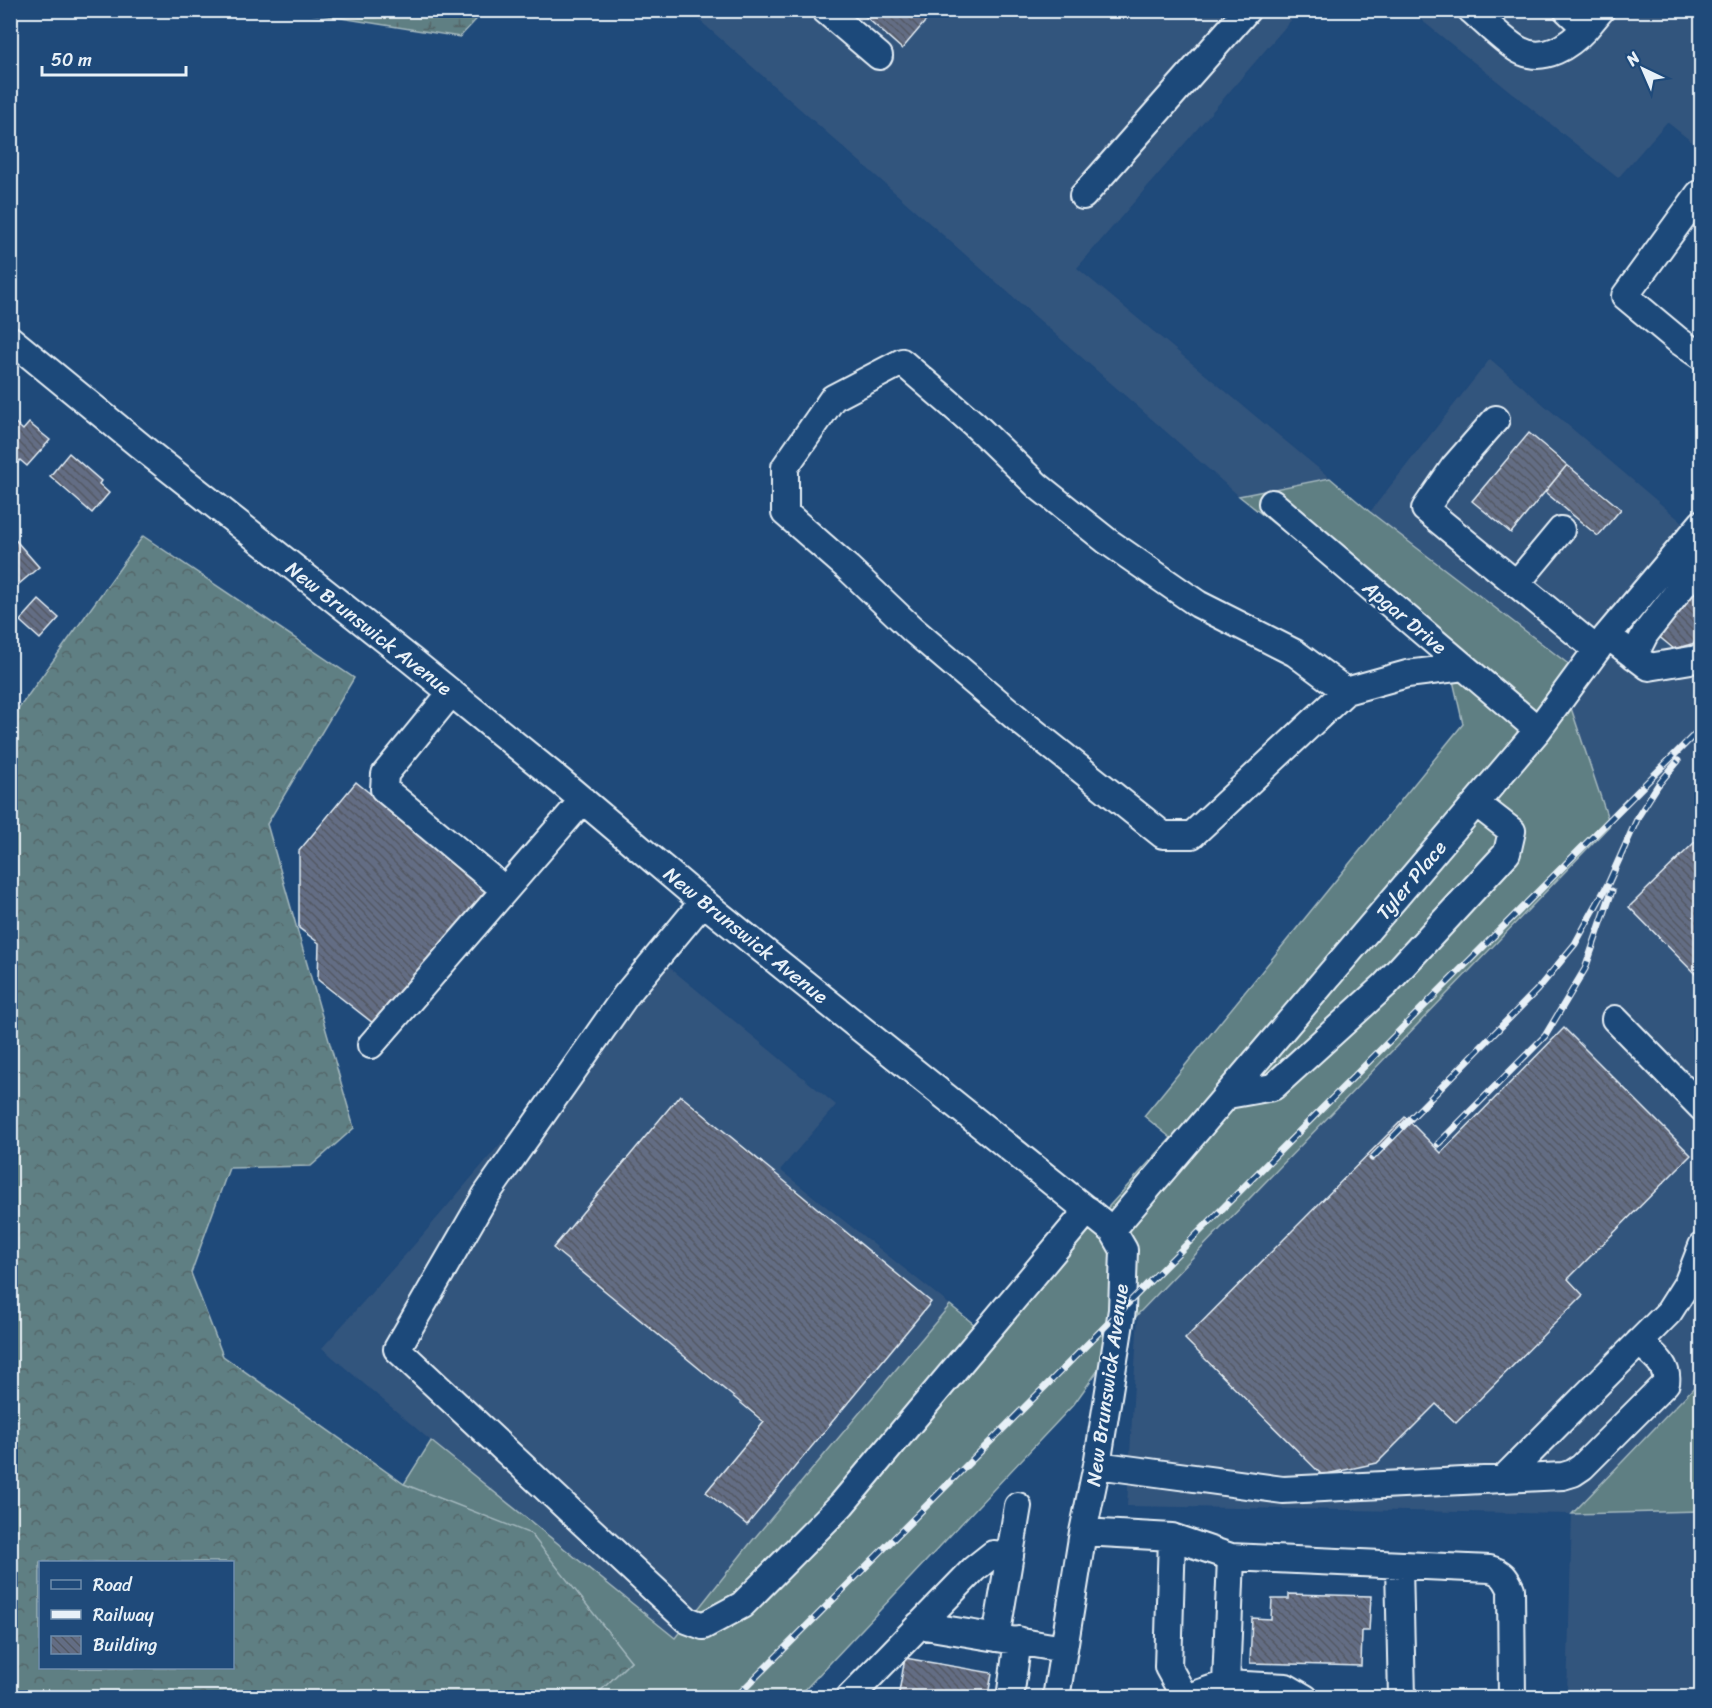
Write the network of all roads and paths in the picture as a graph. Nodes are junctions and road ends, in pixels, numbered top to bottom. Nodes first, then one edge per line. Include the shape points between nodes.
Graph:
1 (825, 10) edge
2 (1247, 10) edge
3 (1471, 10) edge
4 (1567, 10) edge
5 (1594, 19) edge
6 (879, 56) dead end
7 (1083, 196) dead end
8 (1701, 196) edge
9 (10, 339) edge
10 (1701, 357) edge
11 (1496, 419) dead end
12 (1272, 503) dead end
13 (1701, 523) edge
14 (1561, 530) dead end
15 (1701, 561) edge
16 (1517, 583) junction
17 (1602, 643) junction
18 (1634, 656) junction
19 (1701, 656) edge
20 (1464, 667) junction
21 (1346, 691) junction
22 (451, 693) junction
23 (1538, 730) junction
24 (583, 800) junction
25 (1476, 803) junction
26 (505, 890) junction
27 (704, 902) junction
28 (1615, 1019) dead end
29 (371, 1045) dead end
30 (1228, 1095) junction
31 (1701, 1108) edge
32 (1088, 1210) junction
33 (1112, 1230) junction
34 (1701, 1246) edge
35 (1695, 1282) edge
36 (1639, 1342) junction
37 (1097, 1465) junction
38 (1504, 1478) junction
39 (1018, 1506) dead end
40 (1083, 1532) junction
41 (1173, 1537) junction
42 (1010, 1556) junction
43 (1231, 1557) junction
44 (1399, 1566) junction
45 (919, 1625) junction
46 (1007, 1639) junction
47 (1064, 1648) junction
48 (1226, 1684) junction
49 (849, 1698) edge
50 (1010, 1698) edge
51 (1056, 1698) edge
52 (1185, 1698) edge
53 (1305, 1698) edge
54 (1402, 1698) edge
55 (1512, 1698) edge

1 - 6 street
2 - 7 street
3 - 5 street via 1520,51 1535,55 1558,51
4 - 5 street
8 - 10 street via 1625,296
9 - 22 street, New Brunswick Avenue
11 - 16 street via 1454,467 1425,509
12 - 20 street, Apgar Drive
13 - 17 street, Tyler Place
14 - 16 street
15 - 18 street via 1645,634
16 - 17 street
17 - 18 street
17 - 23 street, Tyler Place
18 - 19 street via 1649,667
20 - 21 street via 1407,674
20 - 23 street, Apgar Drive
21 - 21 street via 1294,653 1198,604 1107,541 1038,486 902,362 833,399 785,467 785,513 921,637 1163,835 1192,835
22 - 24 street, New Brunswick Avenue
22 - 26 street via 385,774 384,789
23 - 25 street, Tyler Place
24 - 26 street
24 - 27 street, New Brunswick Avenue
25 - 30 street, Tyler Place
25 - 30 street via 1512,831 1507,853 1385,985 1274,1087
26 - 29 street
27 - 32 street, New Brunswick Avenue
27 - 32 street via 626,995 486,1195 397,1349 687,1620 703,1626 751,1597 842,1503
28 - 31 street
30 - 33 street, Tyler Place
32 - 33 street, New Brunswick Avenue
33 - 37 street, New Brunswick Avenue via 1124,1250 1122,1310
34 - 35 street
35 - 36 street
36 - 38 street
36 - 38 street via 1668,1375 1661,1390 1573,1473
37 - 38 street via 1283,1490
37 - 40 street, New Brunswick Avenue
39 - 42 street
40 - 41 street
40 - 47 street, New Brunswick Avenue
41 - 43 street
41 - 52 street via 1168,1667
42 - 45 street via 993,1554
42 - 46 street
43 - 44 street
43 - 48 street
44 - 54 street
44 - 55 street via 1490,1569 1507,1579 1511,1589
45 - 46 street
45 - 49 street
46 - 47 street
46 - 50 street
47 - 51 street, New Brunswick Avenue
48 - 52 street
48 - 53 street via 1286,1687

